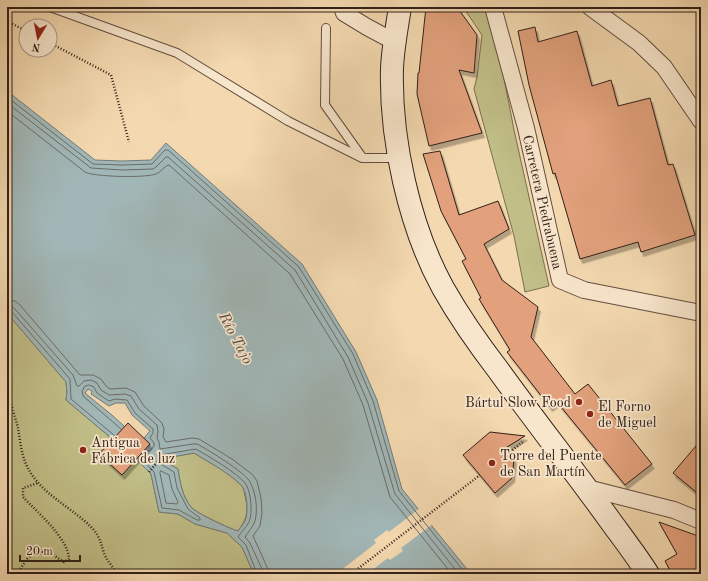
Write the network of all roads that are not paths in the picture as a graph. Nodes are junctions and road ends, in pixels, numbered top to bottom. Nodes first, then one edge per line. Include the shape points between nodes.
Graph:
1 (50, 7) edge
2 (342, 7) edge
3 (400, 7) edge
4 (493, 7) edge
5 (590, 7) edge
6 (326, 28) dead end
7 (395, 42) junction
8 (701, 120) edge
9 (362, 158) junction
10 (400, 158) junction
11 (701, 313) edge
12 (586, 488) junction
13 (701, 521) edge
14 (648, 574) edge

1 - 9 lane via 176,53 288,121
2 - 7 street via 344,13
3 - 7 main road
4 - 11 street, Carretera Piedrabuena via 526,128 560,280 584,290
5 - 8 street via 639,43 664,67
6 - 9 lane via 325,105
7 - 10 main road via 392,67 393,98
9 - 10 lane
10 - 12 main road via 424,247 443,288 533,433
12 - 13 street via 674,510
12 - 14 main road

